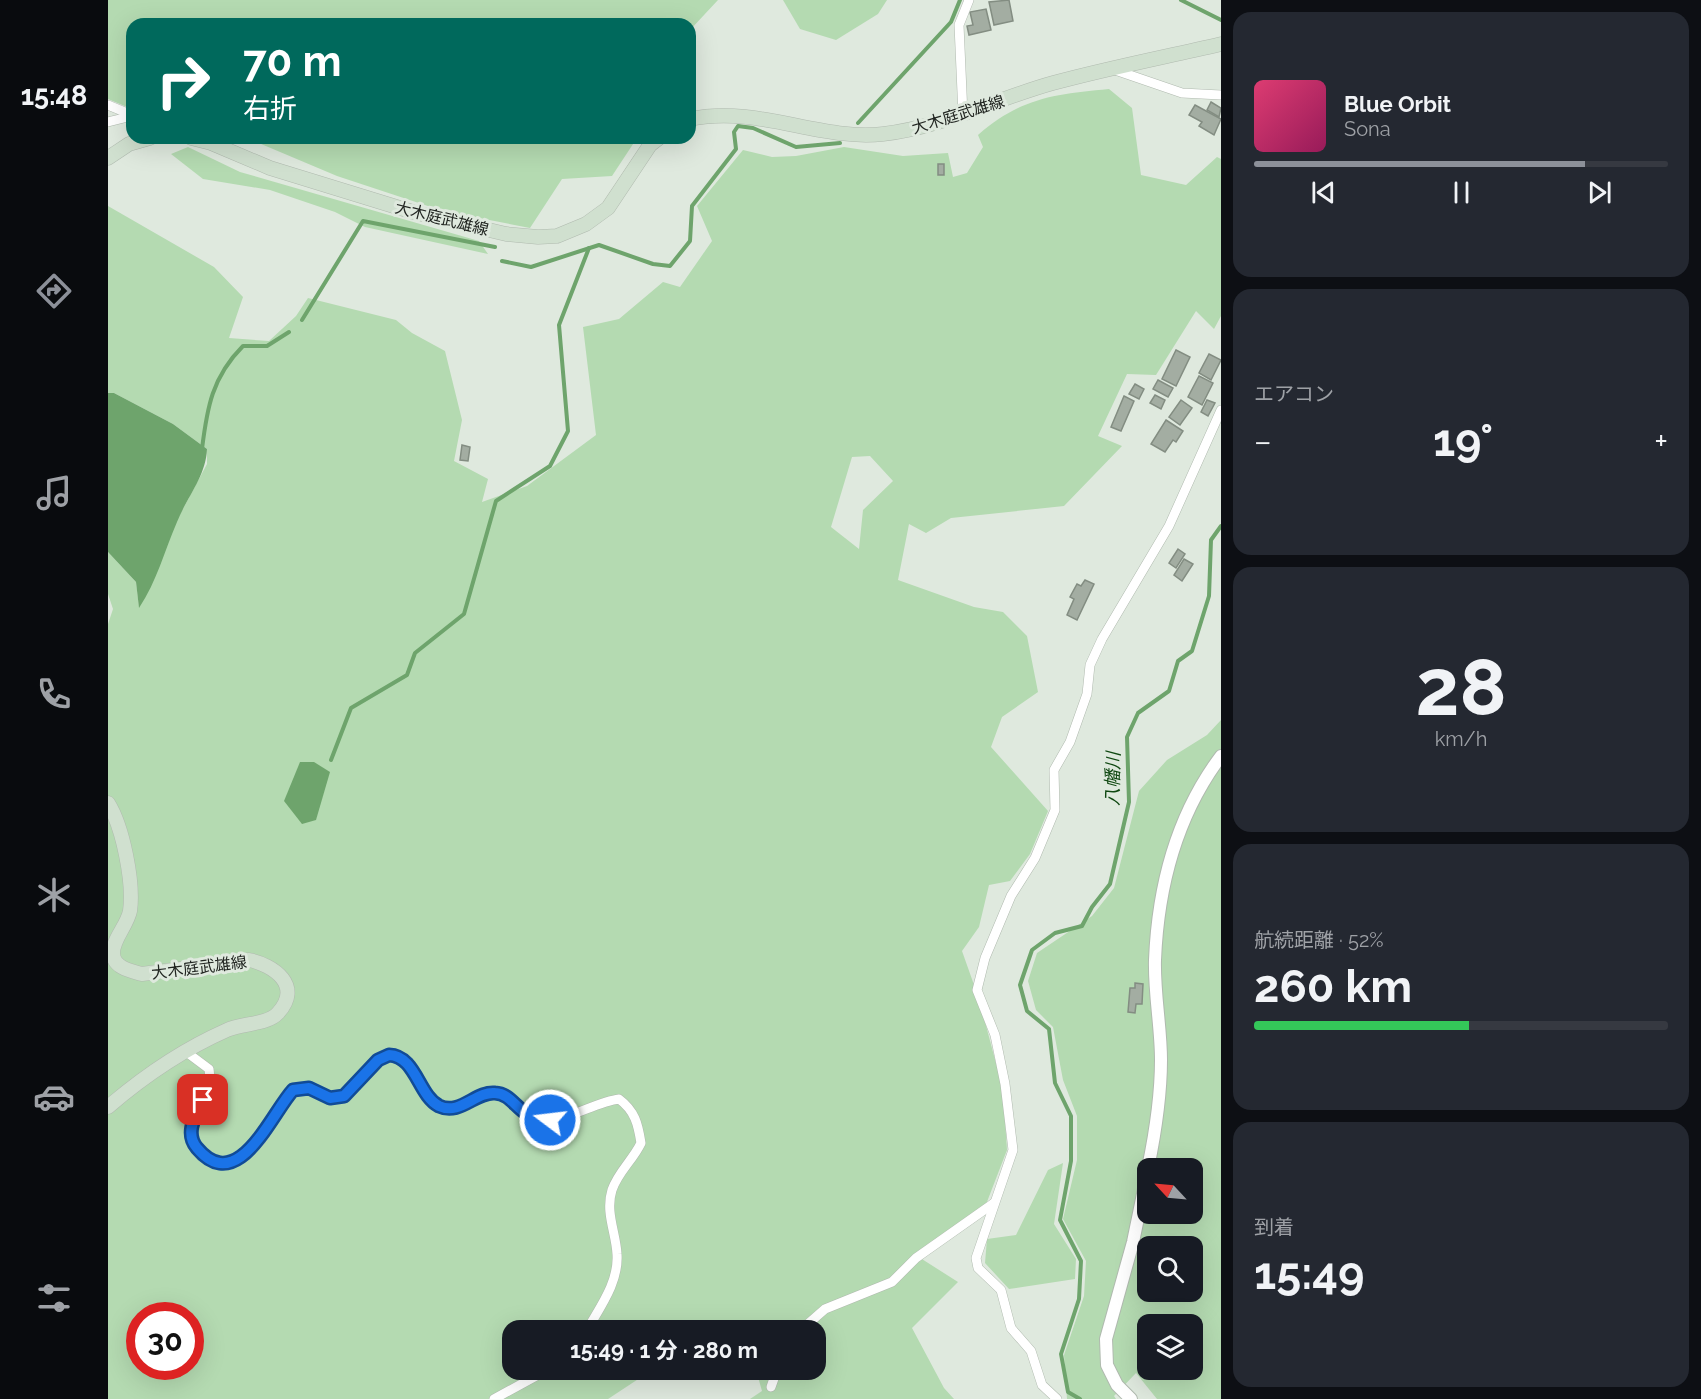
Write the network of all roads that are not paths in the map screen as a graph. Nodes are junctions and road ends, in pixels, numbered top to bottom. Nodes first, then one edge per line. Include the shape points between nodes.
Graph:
1 (969, 0) edge
2 (1221, 44) edge
3 (1112, 69) junction
4 (1221, 95) edge
5 (108, 105) edge
6 (126, 113) edge
7 (963, 115) junction
8 (126, 118) edge
9 (696, 118) edge
10 (108, 122) edge
11 (129, 144) edge
12 (213, 144) edge
13 (652, 144) edge
14 (108, 158) edge
15 (1221, 410) edge
16 (1221, 756) edge
17 (108, 803) edge
18 (185, 1052) junction
19 (108, 1107) edge
20 (1150, 1158) edge
21 (994, 1203) junction
22 (1137, 1223) edge
23 (592, 1320) edge
24 (812, 1320) edge
25 (529, 1380) edge
26 (773, 1380) edge
27 (771, 1387) dead end
28 (494, 1399) edge
29 (1057, 1399) edge
30 (1131, 1399) edge

1 - 7 street via 959,25
2 - 3 main road, 大木庭武雄線
3 - 4 street via 1182,93
3 - 7 main road, 大木庭武雄線 via 1051,84
5 - 6 street
7 - 9 main road, 大木庭武雄線 via 922,129 880,134 842,132 752,116 717,114
8 - 10 street
11 - 14 main road
12 - 13 main road, 大木庭武雄線 via 270,168 412,212 506,234 538,237 557,236 586,224 608,208
15 - 21 street via 1169,526 1090,666 1087,694 1070,742 1054,770 1055,810 1035,858 1011,896 985,958 977,990 995,1035 1012,1150
16 - 20 street via 1183,819 1166,868 1155,961 1161,1061
17 - 18 main road, 大木庭武雄線 via 119,825 129,885 130,912 113,955 117,963 142,974 249,960 279,972 286,982 286,998 279,1012 268,1020 229,1029
18 - 19 main road, 大木庭武雄線
18 - 23 street via 209,1069 211,1084 191,1130 193,1144 204,1156 224,1163 240,1158 261,1140 279,1105 293,1090 309,1088 330,1098 344,1096 378,1060 389,1055 404,1060 440,1106 460,1107 485,1092 499,1093 535,1120 550,1120 602,1101 619,1100 630,1107 642,1143 612,1191 609,1210 617,1268
21 - 24 street via 916,1258 892,1282 825,1309
21 - 29 street via 975,1258 978,1268 1001,1290 1011,1328 1031,1351 1042,1385
22 - 30 street via 1106,1339 1107,1365 1117,1385
25 - 28 street
26 - 27 street

